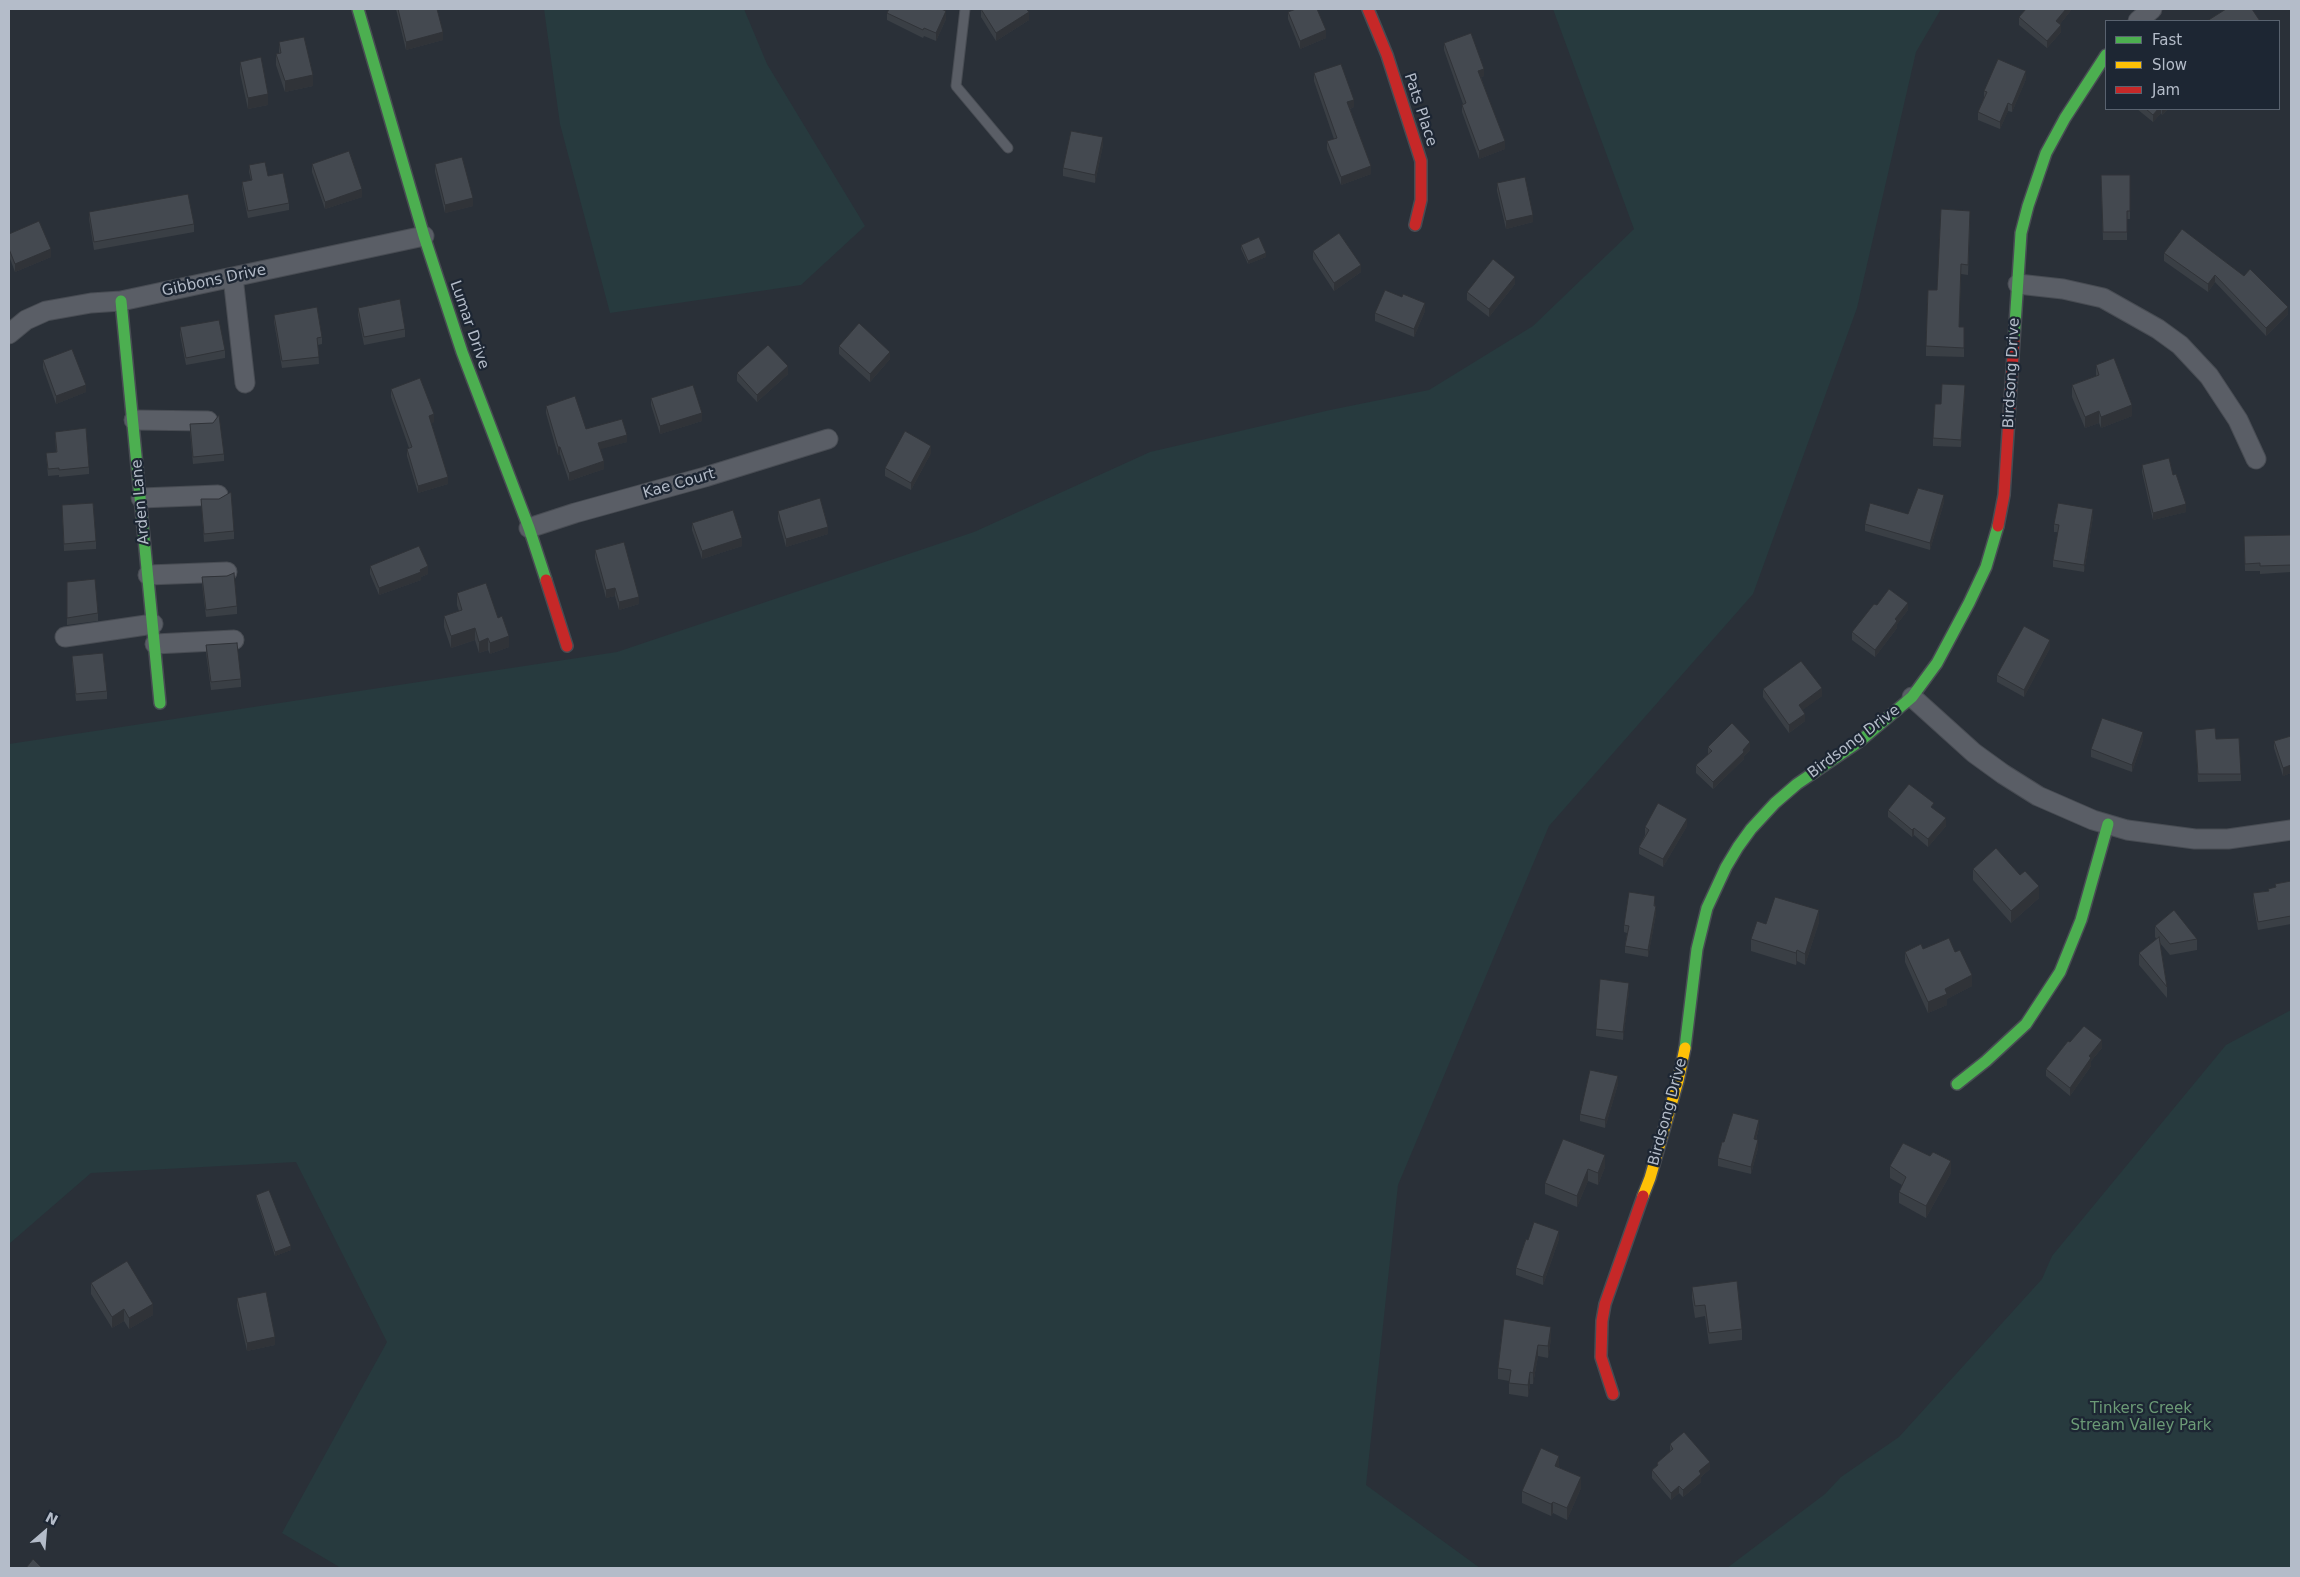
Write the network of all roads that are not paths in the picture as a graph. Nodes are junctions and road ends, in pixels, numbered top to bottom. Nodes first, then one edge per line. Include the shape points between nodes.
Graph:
1 (358, 9) edge
2 (966, 9) edge
3 (1368, 9) edge
4 (2152, 9) edge
5 (2139, 20) edge
6 (2105, 57) edge
7 (1008, 148) dead end
8 (1414, 225) dead end
9 (424, 236) junction
10 (233, 276) junction
11 (2018, 284) junction
12 (121, 301) junction
13 (9, 334) edge
14 (245, 383) dead end
15 (134, 420) junction
16 (208, 421) edge
17 (828, 439) dead end
18 (2256, 458) dead end
19 (218, 495) dead end
20 (141, 498) junction
21 (529, 528) junction
22 (227, 572) dead end
23 (148, 575) junction
24 (153, 624) junction
25 (65, 637) dead end
26 (234, 640) dead end
27 (155, 644) junction
28 (567, 646) dead end
29 (1912, 697) junction
30 (160, 703) dead end
31 (2108, 824) junction
32 (2291, 830) edge
33 (1957, 1084) dead end
34 (1613, 1394) dead end

1 - 9 street, Lumar Drive
2 - 7 lane via 956,86
3 - 8 street, Pats Place via 1421,161 1421,200
4 - 5 street
6 - 11 street, Birdsong Drive via 2065,118 2036,178 2021,233
9 - 10 street, Gibbons Drive
9 - 21 street, Lumar Drive via 472,380
10 - 12 street, Gibbons Drive
10 - 14 street
11 - 18 street via 2103,298 2158,328 2180,345 2209,376 2238,420
11 - 29 street, Birdsong Drive via 2004,495 1996,535 1986,567 1952,637
12 - 13 street, Gibbons Drive via 46,311 26,320
12 - 15 street, Arden Lane
15 - 16 street
15 - 20 street, Arden Lane
17 - 21 street, Kae Court
19 - 20 street
20 - 23 street, Arden Lane
21 - 28 street, Lumar Drive
22 - 23 street
23 - 24 street, Arden Lane
24 - 25 street
24 - 27 street, Arden Lane
26 - 27 street
27 - 30 street, Arden Lane
29 - 31 street via 1974,753 2003,774 2038,796
29 - 34 street, Birdsong Drive via 1867,736 1775,803 1738,847 1710,900 1701,925 1678,1081 1650,1178 1631,1225 1602,1321 1601,1356
31 - 32 street via 2127,830 2195,839 2228,839
31 - 33 street via 2081,920 2060,972 2026,1024

